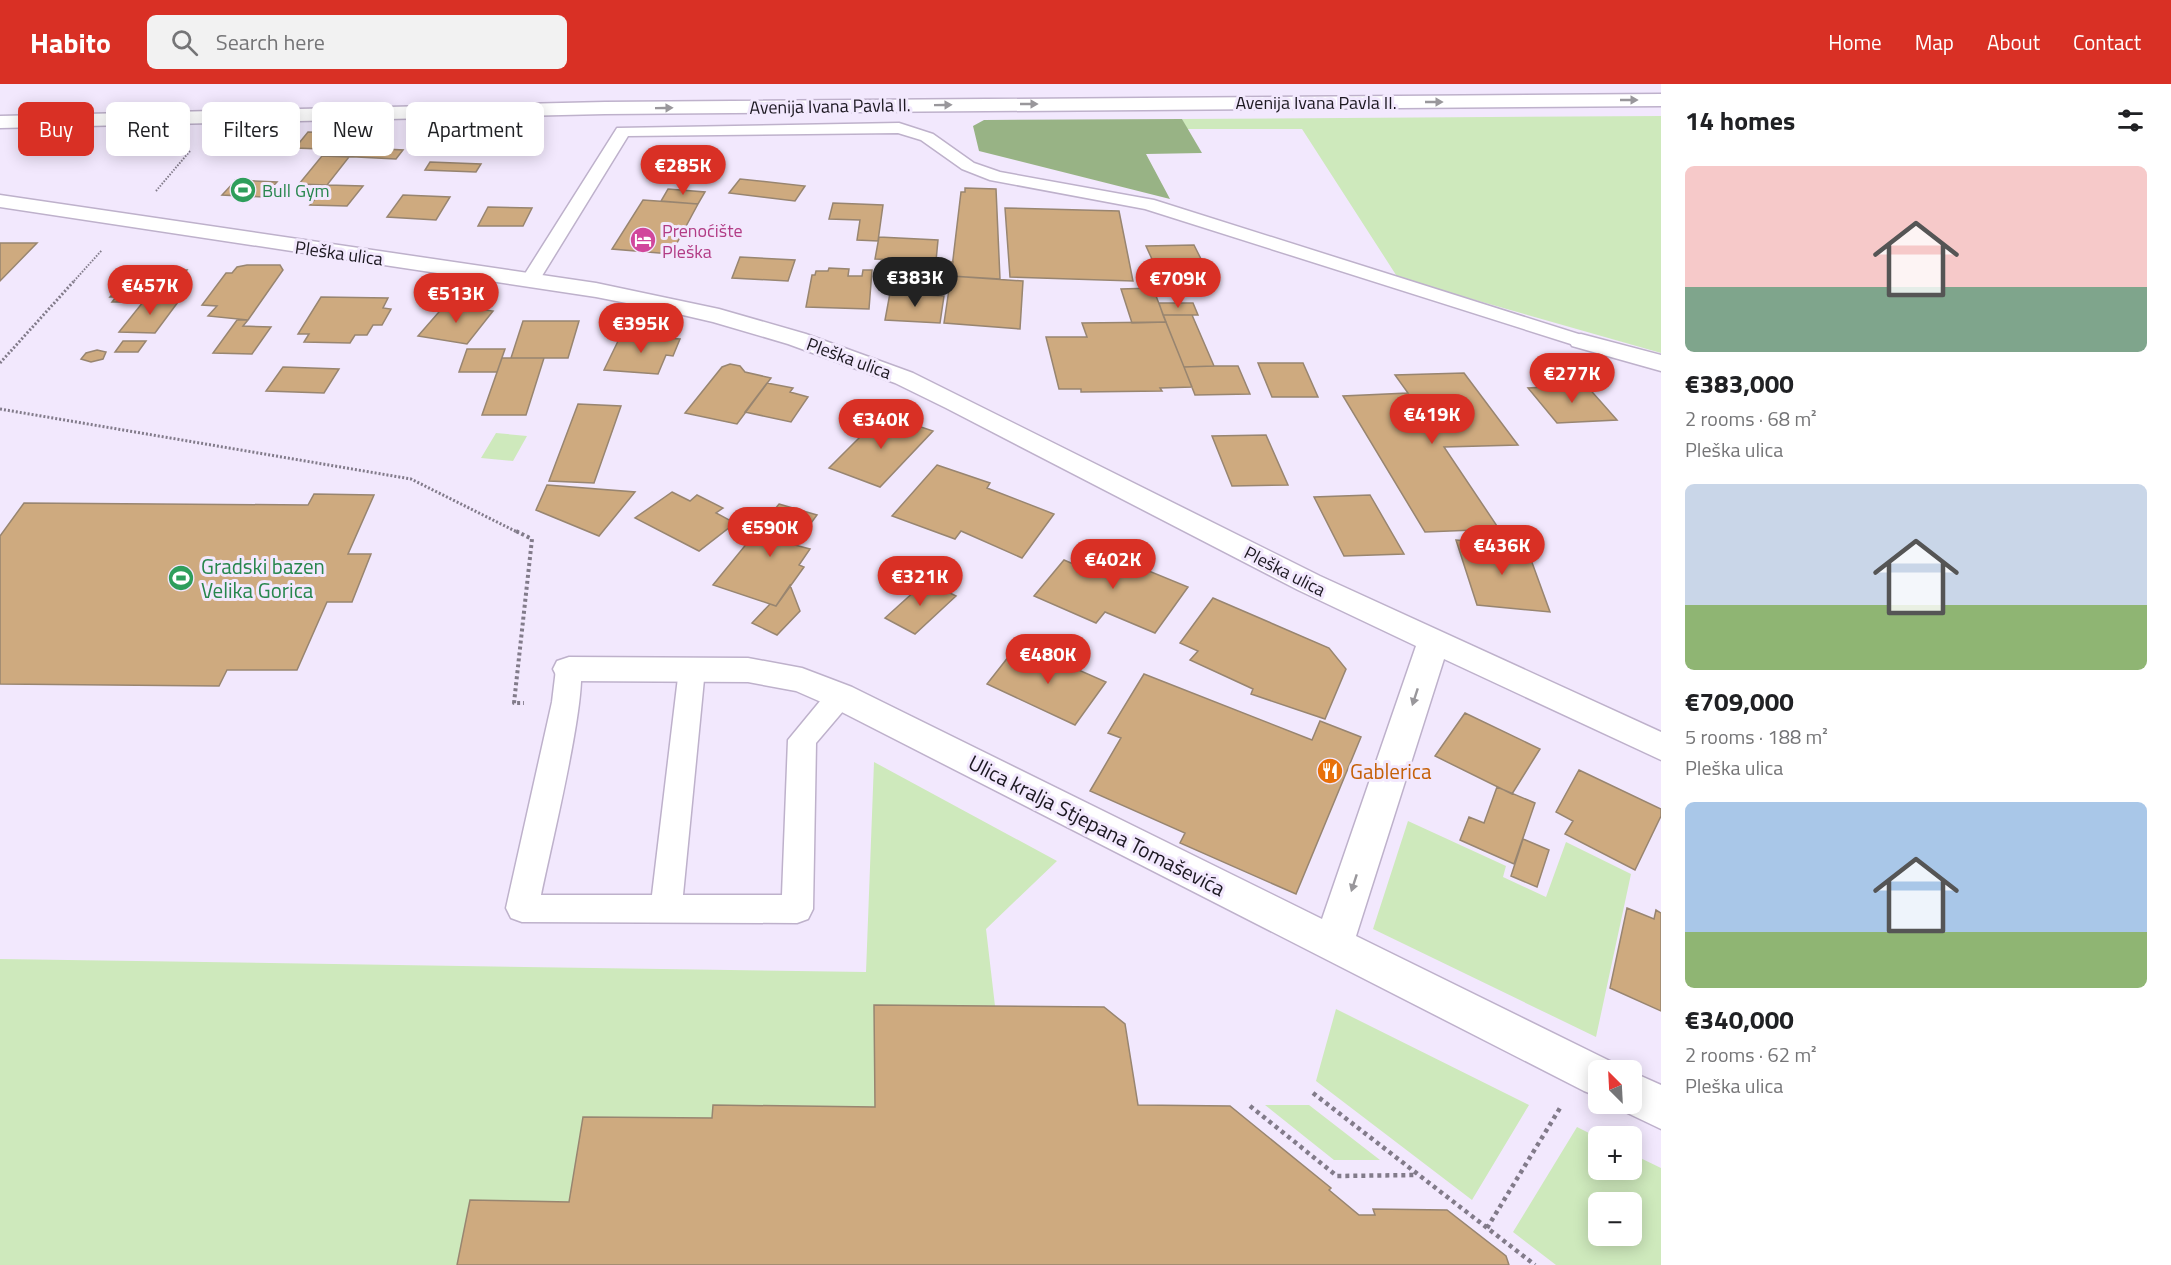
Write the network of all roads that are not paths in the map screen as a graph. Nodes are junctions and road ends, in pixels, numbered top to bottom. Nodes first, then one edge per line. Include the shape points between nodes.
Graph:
1 (1661, 100) edge
2 (0, 122) edge
3 (0, 201) edge
4 (530, 280) junction
5 (1581, 341) joint
6 (1661, 363) edge
7 (1433, 642) junction
8 (569, 669) joint
9 (692, 669) junction
10 (840, 696) junction
11 (1661, 747) edge
12 (666, 908) junction
13 (1334, 943) junction
14 (1588, 1071) edge
15 (1642, 1099) edge
16 (1661, 1108) edge

2 -> 1 street, Avenija Ivana Pavla II. via 605,108
3 - 4 street, Pleška ulica via 121,230
4 - 5 lane via 623,131 899,128 927,137 968,165 996,176 1148,204
4 - 7 street, Pleška ulica via 719,316 904,378
5 - 6 street
7 - 11 street, Pleška ulica
7 -> 13 street
8 - 9 street, Ulica kralja Stjepana Tomaševića
8 - 12 lane via 566,702 522,908
9 - 10 street, Ulica kralja Stjepana Tomaševića via 748,669 802,680
9 - 12 lane
10 - 12 lane via 802,740 797,909
10 - 13 street, Ulica kralja Stjepana Tomaševića
13 - 14 street, Ulica kralja Stjepana Tomaševića
15 - 16 street

